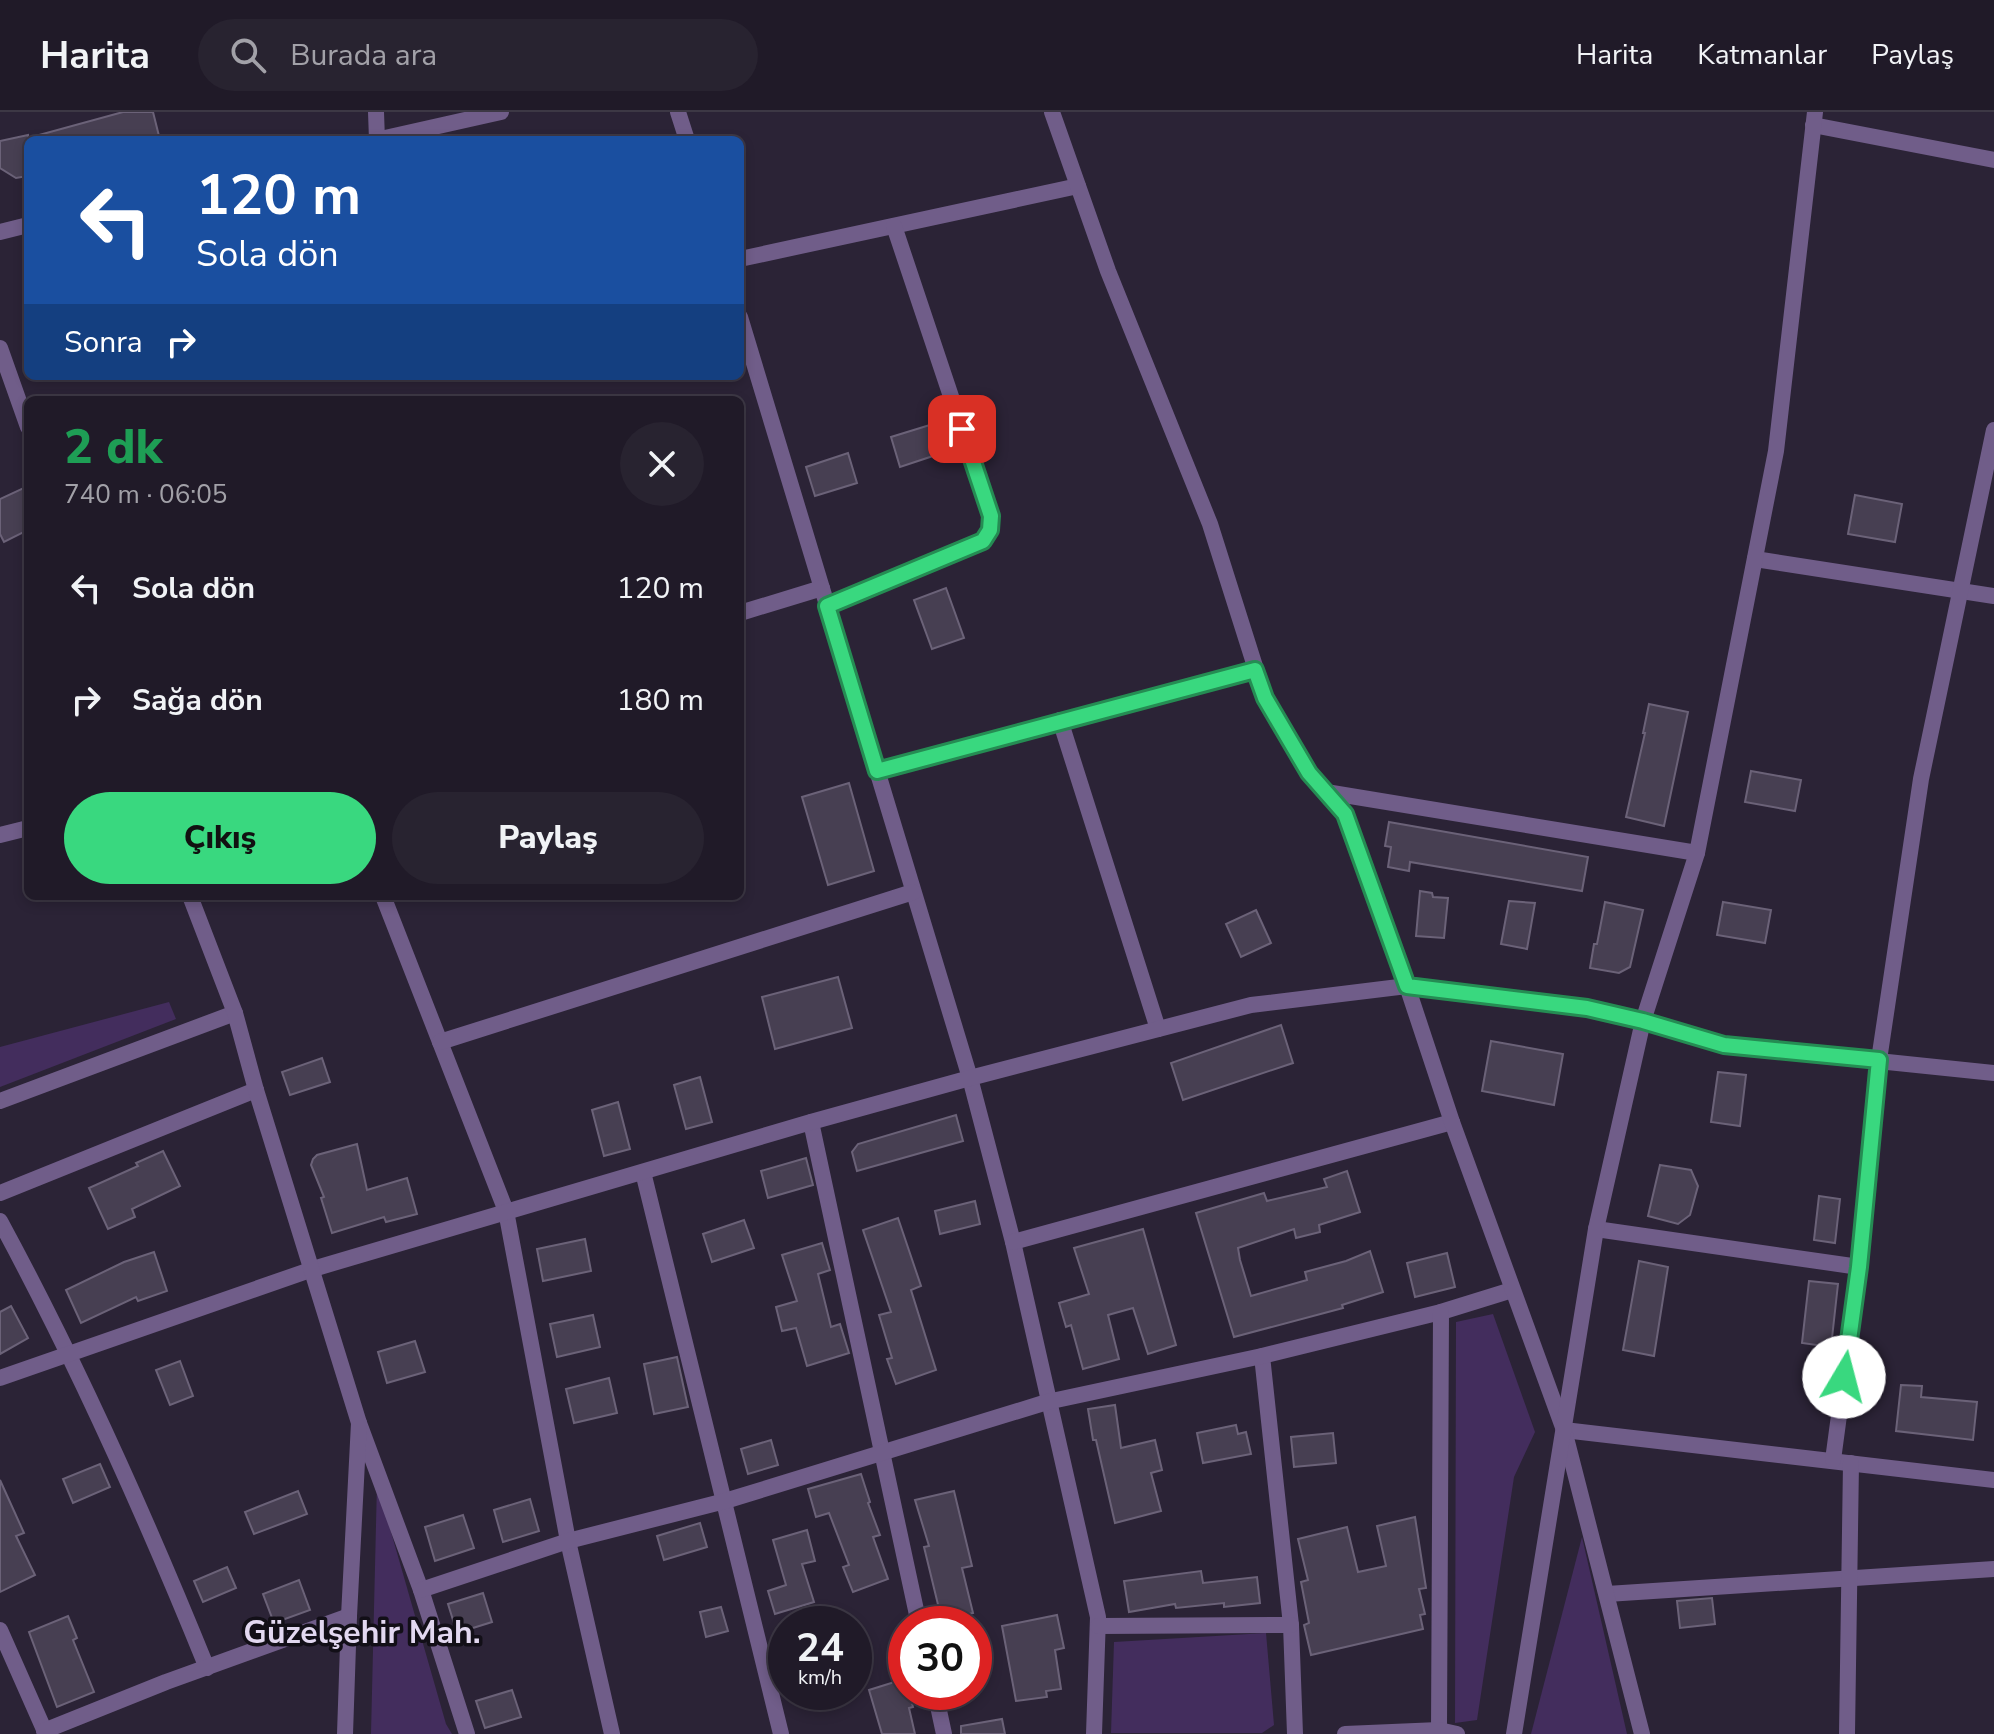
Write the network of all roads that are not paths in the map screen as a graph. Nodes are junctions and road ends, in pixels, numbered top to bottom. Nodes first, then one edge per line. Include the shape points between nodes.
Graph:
1 (376, 112) edge
2 (501, 112) edge
3 (678, 112) edge
4 (1052, 112) edge
5 (1814, 118) edge
6 (376, 136) edge
7 (394, 136) edge
8 (686, 136) edge
9 (1994, 160) edge
10 (1078, 186) junction
11 (24, 226) edge
12 (894, 226) junction
13 (0, 232) edge
14 (744, 258) edge
15 (744, 330) edge
16 (0, 348) edge
17 (24, 416) edge
18 (1994, 430) edge
19 (1755, 559) junction
20 (822, 588) junction
21 (1959, 590) junction
22 (1994, 596) edge
23 (827, 606) junction
24 (744, 612) edge
25 (1255, 670) junction
26 (1060, 720) junction
27 (877, 771) junction
28 (1326, 792) junction
29 (24, 829) edge
30 (0, 835) edge
31 (1697, 853) junction
32 (913, 892) junction
33 (192, 900) edge
34 (385, 900) edge
35 (1407, 986) junction
36 (235, 1013) junction
37 (1643, 1021) junction
38 (1158, 1029) junction
39 (440, 1042) junction
40 (1879, 1060) junction
41 (1994, 1073) edge
42 (970, 1078) junction
43 (256, 1090) junction
44 (0, 1101) edge
45 (811, 1122) junction
46 (1452, 1122) junction
47 (643, 1172) junction
48 (0, 1193) edge
49 (506, 1211) junction
50 (0, 1221) edge
51 (1596, 1229) junction
52 (1013, 1242) junction
53 (1859, 1267) junction
54 (313, 1269) junction
55 (1512, 1290) junction
56 (1441, 1312) junction
57 (68, 1353) junction
58 (1262, 1356) junction
59 (0, 1378) edge
60 (1047, 1402) junction
61 (359, 1423) junction
62 (1564, 1430) junction
63 (880, 1453) junction
64 (1833, 1460) junction
65 (1851, 1463) junction
66 (1994, 1480) edge
67 (725, 1501) junction
68 (568, 1541) junction
69 (1994, 1569) edge
70 (1850, 1578) junction
71 (421, 1590) junction
72 (1607, 1594) junction
73 (915, 1606) edge
74 (349, 1616) junction
75 (1291, 1625) junction
76 (1098, 1626) junction
77 (0, 1630) edge
78 (207, 1668) junction
79 (939, 1710) edge
80 (1439, 1730) junction
81 (49, 1733) edge
82 (345, 1734) edge
83 (467, 1734) edge
84 (612, 1734) edge
85 (781, 1734) edge
86 (944, 1734) edge
87 (1094, 1734) edge
88 (1295, 1734) edge
89 (1345, 1734) edge
90 (1457, 1734) edge
91 (1514, 1734) edge
92 (1642, 1734) edge
93 (1847, 1734) edge

1 - 6 street
2 - 7 street
3 - 8 street
4 - 10 street
5 - 9 street
5 - 19 street via 1776,451
10 - 12 street
10 - 25 street via 1210,524
11 - 13 street
12 - 14 street
12 - 23 street via 991,516 990,530 983,541
15 - 20 street
16 - 17 street
18 - 21 street
19 - 21 street
19 - 31 street
20 - 23 street
20 - 24 street
21 - 22 street
21 - 40 street via 1921,779
23 - 27 street
25 - 26 street
25 - 28 street via 1265,698
26 - 27 street
26 - 38 street
27 - 32 street
28 - 31 street
28 - 35 street via 1345,814
29 - 30 street
31 - 37 street
32 - 39 street
32 - 42 street
33 - 36 street
34 - 39 street
35 - 37 street via 1587,1008
35 - 38 street via 1251,1005
35 - 46 street
36 - 43 street
36 - 44 street
37 - 40 street via 1724,1045
37 - 51 street
38 - 42 street
39 - 49 street
40 - 41 street
40 - 53 street
42 - 45 street
42 - 52 street
43 - 48 street
43 - 54 street
45 - 47 street
45 - 63 street
46 - 52 street
46 - 55 street
47 - 49 street
47 - 67 street
49 - 54 street
49 - 68 street
50 - 57 street
51 - 53 street
51 - 62 street
52 - 60 street
53 - 64 street
54 - 57 street
54 - 61 street
55 - 56 street
55 - 62 street
56 - 58 street
56 - 80 street
57 - 59 street
57 - 78 street via 157,1543
58 - 60 street
58 - 75 street
60 - 63 street
60 - 76 street
61 - 71 street
61 - 74 street
62 - 64 street
62 - 72 street
62 - 91 street
63 - 67 street
63 - 73 street
64 - 65 street
65 - 66 street
65 - 70 street
67 - 68 street
67 - 85 street
68 - 71 street
68 - 84 street
69 - 70 street
70 - 72 street
70 - 93 street
71 - 83 street
72 - 92 street
74 - 78 street
74 - 82 street
75 - 76 street
75 - 88 street
76 - 87 street
77 - 81 street
78 - 81 street
79 - 86 street
80 - 89 street
80 - 90 street

